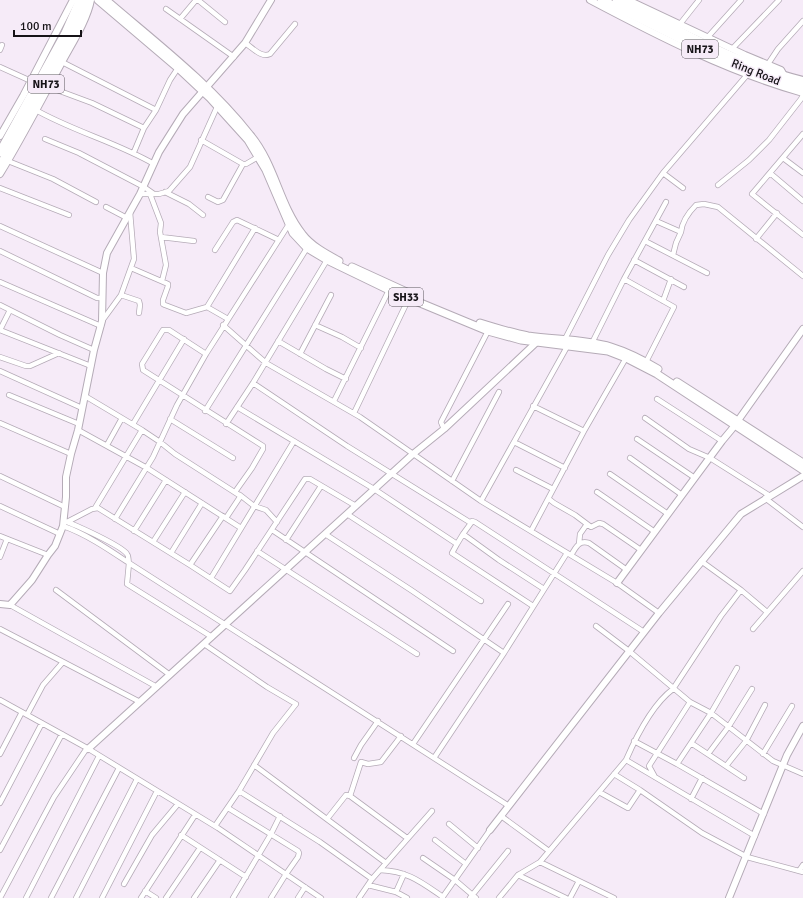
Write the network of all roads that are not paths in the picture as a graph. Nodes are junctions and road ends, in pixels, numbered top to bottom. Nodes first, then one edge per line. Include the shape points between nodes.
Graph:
1 (73, 0) edge
2 (80, 0) edge
3 (90, 0) edge
4 (98, 0) edge
5 (106, 0) edge
6 (197, 0) edge
7 (271, 0) edge
8 (590, 0) edge
9 (602, 0) edge
10 (622, 0) edge
11 (699, 0) edge
12 (741, 0) edge
13 (780, 0) edge
14 (166, 9) dead end
15 (180, 19) junction
16 (803, 21) edge
17 (225, 22) dead end
18 (295, 24) dead end
19 (680, 24) junction
20 (651, 28) junction
21 (246, 43) junction
22 (703, 43) junction
23 (2, 45) dead end
24 (732, 49) junction
25 (0, 50) edge
26 (234, 57) junction
27 (62, 62) junction
28 (768, 64) junction
29 (0, 67) edge
30 (178, 68) junction
31 (747, 75) junction
32 (786, 77) junction
33 (31, 81) junction
34 (803, 81) edge
35 (48, 87) junction
36 (789, 87) junction
37 (803, 88) edge
38 (205, 89) junction
39 (803, 94) edge
40 (217, 107) junction
41 (35, 109) junction
42 (156, 110) junction
43 (10, 126) junction
44 (144, 128) junction
45 (803, 134) edge
46 (0, 136) edge
47 (45, 139) dead end
48 (201, 140) junction
49 (14, 147) junction
50 (0, 152) edge
51 (134, 152) junction
52 (258, 157) junction
53 (783, 158) junction
54 (8, 161) junction
55 (154, 164) junction
56 (243, 164) junction
57 (0, 166) edge
58 (663, 173) junction
59 (770, 173) junction
60 (803, 173) edge
61 (0, 174) edge
62 (718, 185) dead end
63 (144, 187) junction
64 (0, 188) edge
65 (683, 188) dead end
66 (165, 192) junction
67 (140, 194) junction
68 (152, 194) junction
69 (208, 197) dead end
70 (803, 201) edge
71 (96, 202) dead end
72 (666, 202) dead end
73 (106, 207) dead end
74 (777, 214) junction
75 (69, 215) dead end
76 (128, 215) junction
77 (203, 215) dead end
78 (656, 221) junction
79 (289, 224) junction
80 (0, 226) edge
81 (255, 228) junction
82 (681, 232) junction
83 (803, 235) edge
84 (161, 237) junction
85 (756, 239) junction
86 (279, 240) junction
87 (194, 241) dead end
88 (645, 241) junction
89 (307, 248) junction
90 (215, 250) dead end
91 (0, 252) edge
92 (673, 255) junction
93 (327, 260) junction
94 (634, 260) junction
95 (131, 268) junction
96 (103, 273) junction
97 (707, 273) dead end
98 (803, 276) edge
99 (624, 279) junction
100 (671, 279) junction
101 (162, 281) junction
102 (0, 282) edge
103 (684, 286) dead end
104 (389, 290) junction
105 (122, 294) junction
106 (331, 294) dead end
107 (102, 298) junction
108 (409, 298) junction
109 (663, 301) junction
110 (0, 305) edge
111 (208, 307) junction
112 (10, 310) junction
113 (138, 313) dead end
114 (228, 319) junction
115 (101, 324) junction
116 (223, 325) junction
117 (316, 325) junction
118 (803, 329) edge
119 (0, 330) edge
120 (488, 331) junction
121 (184, 339) junction
122 (540, 339) junction
123 (278, 342) junction
124 (565, 343) junction
125 (592, 343) junction
126 (245, 345) junction
127 (361, 348) junction
128 (94, 350) junction
129 (59, 353) junction
130 (206, 354) junction
131 (300, 354) junction
132 (0, 357) edge
133 (626, 358) junction
134 (646, 362) junction
135 (266, 363) junction
136 (91, 366) junction
137 (0, 371) edge
138 (346, 379) junction
139 (160, 380) junction
140 (253, 383) junction
141 (499, 392) dead end
142 (183, 394) junction
143 (9, 395) dead end
144 (85, 396) junction
145 (657, 399) dead end
146 (334, 401) junction
147 (533, 406) junction
148 (237, 407) junction
149 (82, 408) junction
150 (205, 411) junction
151 (354, 414) junction
152 (122, 418) junction
153 (646, 418) dead end
154 (170, 419) junction
155 (0, 423) edge
156 (133, 424) junction
157 (226, 424) junction
158 (736, 424) junction
159 (79, 427) junction
160 (444, 429) junction
161 (142, 430) junction
162 (584, 431) junction
163 (637, 439) dead end
164 (294, 441) junction
165 (722, 441) junction
166 (160, 442) junction
167 (514, 442) junction
168 (107, 445) junction
169 (71, 454) junction
170 (413, 454) junction
171 (126, 457) junction
172 (233, 458) dead end
173 (630, 458) dead end
174 (710, 458) junction
175 (803, 464) edge
176 (147, 468) junction
177 (565, 468) junction
178 (516, 470) dead end
179 (803, 470) edge
180 (391, 473) junction
181 (610, 474) dead end
182 (0, 476) edge
183 (803, 476) edge
184 (695, 478) junction
185 (166, 480) junction
186 (452, 481) junction
187 (321, 486) junction
188 (374, 489) junction
189 (553, 489) junction
190 (184, 492) junction
191 (596, 492) dead end
192 (237, 494) junction
193 (682, 496) junction
194 (768, 497) junction
195 (549, 499) junction
196 (481, 501) junction
197 (202, 503) junction
198 (0, 506) edge
199 (254, 506) junction
200 (356, 506) junction
201 (65, 507) junction
202 (95, 508) junction
203 (347, 514) junction
204 (668, 514) junction
205 (225, 517) junction
206 (116, 519) junction
207 (277, 522) junction
208 (64, 523) junction
209 (471, 523) junction
210 (587, 524) junction
211 (803, 527) edge
212 (241, 528) junction
213 (272, 530) junction
214 (134, 531) junction
215 (531, 531) junction
216 (655, 532) junction
217 (60, 534) junction
218 (325, 534) junction
219 (463, 534) junction
220 (0, 536) edge
221 (7, 539) junction
222 (286, 540) junction
223 (153, 542) junction
224 (456, 544) junction
225 (579, 544) junction
226 (641, 550) junction
227 (256, 552) junction
228 (305, 552) junction
229 (171, 553) junction
230 (569, 554) junction
231 (48, 555) junction
232 (0, 557) edge
233 (701, 561) junction
234 (129, 563) junction
235 (190, 565) junction
236 (285, 570) junction
237 (627, 570) junction
238 (803, 571) edge
239 (554, 574) junction
240 (211, 578) junction
241 (617, 583) junction
242 (544, 589) junction
243 (56, 590) dead end
244 (742, 590) junction
245 (481, 601) dead end
246 (0, 604) edge
247 (508, 604) dead end
248 (10, 605) junction
249 (533, 606) junction
250 (767, 612) junction
251 (659, 613) junction
252 (225, 625) junction
253 (596, 626) dead end
254 (753, 628) dead end
255 (0, 629) edge
256 (644, 632) junction
257 (212, 637) junction
258 (484, 640) junction
259 (204, 644) junction
260 (453, 651) dead end
261 (629, 651) junction
262 (504, 653) junction
263 (416, 654) dead end
264 (63, 662) junction
265 (737, 668) dead end
266 (170, 675) junction
267 (157, 687) junction
268 (673, 689) junction
269 (752, 689) dead end
270 (1, 702) edge
271 (140, 702) junction
272 (690, 702) junction
273 (766, 705) dead end
274 (792, 706) dead end
275 (22, 712) junction
276 (711, 713) junction
277 (27, 715) junction
278 (378, 722) junction
279 (42, 723) junction
280 (729, 726) junction
281 (803, 726) edge
282 (62, 734) junction
283 (401, 736) junction
284 (634, 741) junction
285 (746, 741) junction
286 (691, 742) junction
287 (413, 744) junction
288 (88, 749) junction
289 (0, 754) edge
290 (658, 754) junction
291 (708, 754) junction
292 (763, 754) junction
293 (100, 756) junction
294 (354, 758) dead end
295 (434, 758) junction
296 (626, 760) junction
297 (677, 764) junction
298 (254, 766) junction
299 (726, 766) junction
300 (784, 766) junction
301 (119, 768) junction
302 (614, 774) junction
303 (803, 774) edge
304 (655, 777) junction
305 (702, 778) junction
306 (744, 778) dead end
307 (138, 779) junction
308 (239, 790) junction
309 (640, 790) junction
310 (157, 791) junction
311 (599, 792) junction
312 (350, 796) junction
313 (691, 799) junction
314 (0, 803) edge
315 (178, 804) junction
316 (509, 806) junction
317 (228, 808) junction
318 (432, 811) dead end
319 (764, 814) junction
320 (195, 815) junction
321 (280, 816) junction
322 (501, 816) junction
323 (327, 819) junction
324 (449, 824) dead end
325 (215, 826) junction
326 (490, 830) joint
327 (272, 834) junction
328 (181, 835) junction
329 (755, 836) junction
330 (407, 838) junction
331 (435, 840) dead end
332 (200, 848) junction
333 (478, 848) junction
334 (0, 850) edge
335 (508, 850) dead end
336 (550, 851) junction
337 (259, 855) junction
338 (747, 857) junction
339 (423, 858) dead end
340 (220, 860) junction
341 (540, 862) junction
342 (386, 863) junction
343 (466, 864) junction
344 (803, 865) edge
345 (380, 870) junction
346 (801, 871) edge
347 (286, 874) junction
348 (404, 874) junction
349 (518, 875) junction
350 (246, 877) junction
351 (372, 879) junction
352 (455, 880) junction
353 (579, 881) junction
354 (124, 884) dead end
355 (368, 885) junction
356 (305, 888) junction
357 (145, 891) junction
358 (397, 894) edge
359 (197, 897) edge
360 (443, 897) edge
361 (473, 897) edge
362 (0, 898) edge
363 (26, 898) edge
364 (51, 898) edge
365 (76, 898) edge
366 (102, 898) edge
367 (140, 898) edge
368 (156, 898) edge
369 (166, 898) edge
370 (233, 898) edge
371 (271, 898) edge
372 (298, 898) edge
373 (321, 898) edge
374 (359, 898) edge
375 (407, 898) edge
376 (499, 898) edge
377 (566, 898) edge
378 (570, 898) edge
379 (614, 898) edge
380 (729, 898) edge

1 - 33 street
2 - 43 highway, NH73 via 64,34
3 - 27 street via 87,12
3 - 41 highway, NH73
4 - 30 main road, SH33
5 - 38 main road, SH33 via 181,63
6 - 15 street
6 - 17 street
7 - 21 street
8 - 20 street
9 - 20 highway, Ring Road / NH73
10 - 19 street
10 - 22 highway, Ring Road / NH73
11 - 19 street
12 - 22 street
13 - 24 street
14 - 15 street
15 - 26 street
16 - 28 street
18 - 21 street via 266,56
19 - 22 street
20 - 22 highway, Ring Road / NH73
20 - 31 street via 686,49
21 - 26 street
22 - 24 street
22 - 32 highway, Ring Road / NH73
22 - 36 highway, Ring Road / NH73 via 756,73
23 - 25 street
24 - 28 street
26 - 38 street
27 - 35 street
27 - 42 street
28 - 32 street via 781,70
29 - 33 street
30 - 38 main road, SH33
30 - 42 street
31 - 36 street via 769,84
31 - 58 street
32 - 34 highway, Ring Road / NH73
33 - 43 street
35 - 41 street
35 - 44 street via 92,103
36 - 37 highway, Ring Road / NH73
36 - 39 street
38 - 40 main road, SH33
38 - 55 street via 183,114
38 - 122 main road, SH33 via 239,120 265,156 294,223 314,246 351,267 462,315 506,331
39 - 62 street via 769,140
40 - 48 street
40 - 52 main road, SH33 via 248,140
41 - 49 highway, NH73
41 - 51 street via 53,120
42 - 44 street
43 - 46 street
43 - 50 highway, NH73
44 - 51 street
45 - 53 street
47 - 63 street via 79,153
48 - 56 street
48 - 66 street via 190,167 169,191
49 - 54 street
49 - 57 highway, NH73
51 - 55 street
52 - 56 street
52 - 79 main road, SH33
53 - 59 street
53 - 60 street
54 - 61 street
54 - 71 street via 53,179
55 - 63 street
56 - 69 street via 223,200 218,202
58 - 65 street
58 - 124 street via 629,220 608,255
59 - 70 street
59 - 74 street via 752,194
63 - 67 street
63 - 68 street
64 - 75 street
66 - 68 street
66 - 77 street via 189,204
67 - 68 street
67 - 76 street
68 - 84 street via 160,219
72 - 78 street
73 - 76 street
74 - 83 street
74 - 85 street
76 - 95 street via 134,257
76 - 96 street via 107,253
78 - 82 street
78 - 88 street
79 - 86 street
79 - 89 main road, SH33 via 293,233
80 - 96 street
81 - 86 street
81 - 90 street via 234,221
81 - 111 street
82 - 85 street via 694,207 704,204 723,210
82 - 92 street
84 - 87 street
84 - 101 street via 166,265
85 - 98 street
86 - 114 street
88 - 92 street
88 - 94 street
89 - 93 main road, SH33
89 - 126 street
91 - 107 street via 97,298
92 - 97 street
93 - 104 main road, SH33
93 - 123 street
94 - 99 street
94 - 100 street
95 - 101 street
95 - 105 street
96 - 107 street
99 - 109 street
99 - 125 street
100 - 103 street
100 - 109 street
101 - 111 street via 168,286 163,300 165,306 186,313
102 - 115 street
104 - 108 main road, SH33
104 - 127 street
105 - 113 street via 139,301
105 - 115 street
106 - 117 street
107 - 115 street
108 - 120 main road, SH33
108 - 151 street
109 - 134 street via 674,309
110 - 112 street
111 - 114 street
112 - 119 street
112 - 128 street
114 - 116 street
115 - 128 street
116 - 126 street
116 - 130 street
117 - 127 street
117 - 131 street
118 - 158 street
119 - 129 street
120 - 122 main road, SH33 via 520,340
120 - 160 street via 441,422
121 - 130 street
121 - 139 street
121 - 139 street via 169,330 163,330 142,364 143,370
122 - 124 main road, SH33
122 - 160 street
123 - 131 street
123 - 135 street
124 - 125 main road, SH33
124 - 133 main road, SH33 via 608,351
124 - 147 street
125 - 134 main road, SH33 via 610,347
126 - 135 street
126 - 150 street
127 - 138 street
128 - 136 street
129 - 132 street via 30,366
129 - 136 street
130 - 142 street
131 - 138 street
133 - 158 main road, SH33 via 657,374
133 - 162 street
134 - 158 main road, SH33
135 - 140 street
135 - 146 street
136 - 144 street
137 - 149 street
138 - 146 street
139 - 142 street
139 - 156 street
140 - 148 street
140 - 180 street
141 - 186 street
142 - 150 street
142 - 154 street
143 - 159 street
144 - 149 street
144 - 152 street
145 - 165 street
146 - 151 street
147 - 162 street
147 - 167 street
148 - 157 street
148 - 164 street
149 - 159 street
150 - 157 street
151 - 170 street
152 - 156 street
152 - 168 street
153 - 174 street via 689,449
154 - 166 street
154 - 172 street
155 - 169 street
156 - 161 street
157 - 192 street via 263,446
158 - 165 street
158 - 175 main road, SH33
158 - 179 main road, SH33
159 - 168 street
159 - 169 street
160 - 170 street
161 - 166 street
161 - 171 street
162 - 177 street
163 - 184 street
164 - 188 street
164 - 199 street
165 - 174 street
166 - 176 street
166 - 192 street
167 - 177 street
167 - 196 street
168 - 171 street
169 - 201 street via 66,477
170 - 180 street
170 - 186 street
171 - 176 street
171 - 202 street
173 - 193 street
174 - 184 street
174 - 194 street
176 - 185 street
176 - 206 street
177 - 189 street
178 - 189 street
180 - 188 street
180 - 209 street
181 - 204 street
182 - 201 street
183 - 194 street
184 - 193 street
185 - 190 street
185 - 214 street
186 - 196 street
187 - 200 street
187 - 207 street via 310,479 305,479
187 - 222 street
188 - 200 street
188 - 224 street
189 - 195 street
190 - 197 street
190 - 223 street
191 - 216 street
192 - 199 street
192 - 205 street
193 - 204 street
194 - 211 street
194 - 233 street via 741,514
195 - 210 street
195 - 215 street
196 - 215 street
197 - 205 street
197 - 229 street
198 - 217 street
199 - 207 street via 266,510
199 - 212 street
200 - 203 street
201 - 208 street
202 - 206 street
202 - 208 street
203 - 218 street
203 - 245 street
204 - 216 street
205 - 212 street
205 - 235 street
206 - 214 street
207 - 213 street
208 - 217 street
208 - 234 street
208 - 234 street via 79,526 122,548 128,554
209 - 219 street
209 - 239 street via 475,522
210 - 225 street via 580,534
210 - 226 street via 591,527 603,524
212 - 240 street
213 - 222 street
213 - 227 street
214 - 223 street
215 - 230 street
216 - 226 street
217 - 231 street
218 - 228 street
218 - 258 street
219 - 224 street
219 - 242 street
220 - 221 street
221 - 231 street
221 - 232 street
222 - 228 street
223 - 229 street
224 - 249 street via 452,552
225 - 230 street
225 - 237 street via 589,543
226 - 237 street
227 - 236 street
227 - 240 street via 230,591
228 - 236 street
228 - 260 street
229 - 235 street
230 - 239 street
230 - 241 street
231 - 248 street via 32,580
233 - 244 street
233 - 251 street
234 - 252 street
234 - 257 street via 127,584
235 - 240 street
236 - 252 street
236 - 263 street
237 - 241 street
238 - 250 street
239 - 242 street
239 - 256 street
241 - 251 street
242 - 249 street
243 - 266 street
244 - 250 street
244 - 268 street via 721,616
246 - 248 street
247 - 258 street
248 - 267 street
249 - 262 street
250 - 254 street
251 - 256 street
252 - 257 street
252 - 278 street
253 - 261 street
255 - 264 street
256 - 261 street
257 - 259 street
258 - 262 street
258 - 287 street
259 - 266 street
259 - 298 street via 296,704 273,733
261 - 268 street
261 - 316 street
262 - 295 street
264 - 271 street
264 - 277 street via 43,685
265 - 276 street
266 - 267 street
267 - 271 street
268 - 272 street
268 - 284 street via 648,718
269 - 280 street
270 - 275 street
271 - 288 street
272 - 276 street
272 - 290 street
273 - 285 street
274 - 292 street
275 - 277 street
275 - 289 street
276 - 280 street
276 - 286 street
277 - 279 street
278 - 283 street
278 - 294 street
279 - 282 street
279 - 314 street
280 - 285 street
280 - 291 street
281 - 300 street via 787,755
282 - 288 street
282 - 334 street
283 - 287 street
283 - 312 street via 381,762 361,762
284 - 290 street
284 - 296 street
285 - 292 street
285 - 299 street
286 - 291 street
286 - 297 street
287 - 295 street
288 - 293 street
288 - 362 street via 54,797
290 - 297 street
290 - 304 street via 649,766
291 - 299 street
292 - 300 street
293 - 301 street
293 - 363 street
295 - 316 street
296 - 302 street
296 - 304 street
297 - 305 street
298 - 308 street
298 - 323 street
299 - 306 street
300 - 303 street
300 - 319 street
301 - 307 street
301 - 364 street
302 - 309 street
302 - 311 street
304 - 313 street
305 - 313 street
305 - 319 street
307 - 310 street
307 - 365 street
308 - 317 street
308 - 321 street
309 - 311 street via 628,808
309 - 338 street via 702,833
310 - 315 street
310 - 366 street
311 - 336 street
312 - 323 street via 343,797
312 - 330 street
313 - 329 street
315 - 320 street
315 - 354 street via 152,835
316 - 322 street
317 - 325 street
317 - 327 street
318 - 330 street
319 - 329 street
320 - 325 street
320 - 328 street
321 - 327 street
321 - 351 street via 348,860
322 - 326 street
322 - 336 street
323 - 342 street
324 - 333 street
325 - 337 street
326 - 333 street
327 - 337 street
327 - 347 street via 299,853
328 - 332 street
328 - 357 street
329 - 338 street
330 - 342 street
331 - 343 street
332 - 340 street
332 - 369 street
333 - 343 street
335 - 361 street
336 - 341 street
337 - 347 street
337 - 350 street
338 - 346 street
338 - 380 street
339 - 352 street
340 - 350 street
340 - 359 street
341 - 349 street
341 - 353 street
342 - 345 street
343 - 352 street
344 - 346 street
345 - 348 street
345 - 351 street
347 - 356 street
347 - 371 street
348 - 358 street
348 - 360 street
349 - 376 street
349 - 377 street
350 - 370 street
351 - 355 street
352 - 360 street
352 - 361 street
353 - 378 street
353 - 379 street
355 - 358 street
355 - 374 street
356 - 372 street
356 - 373 street
357 - 367 street
357 - 368 street
358 - 375 street

